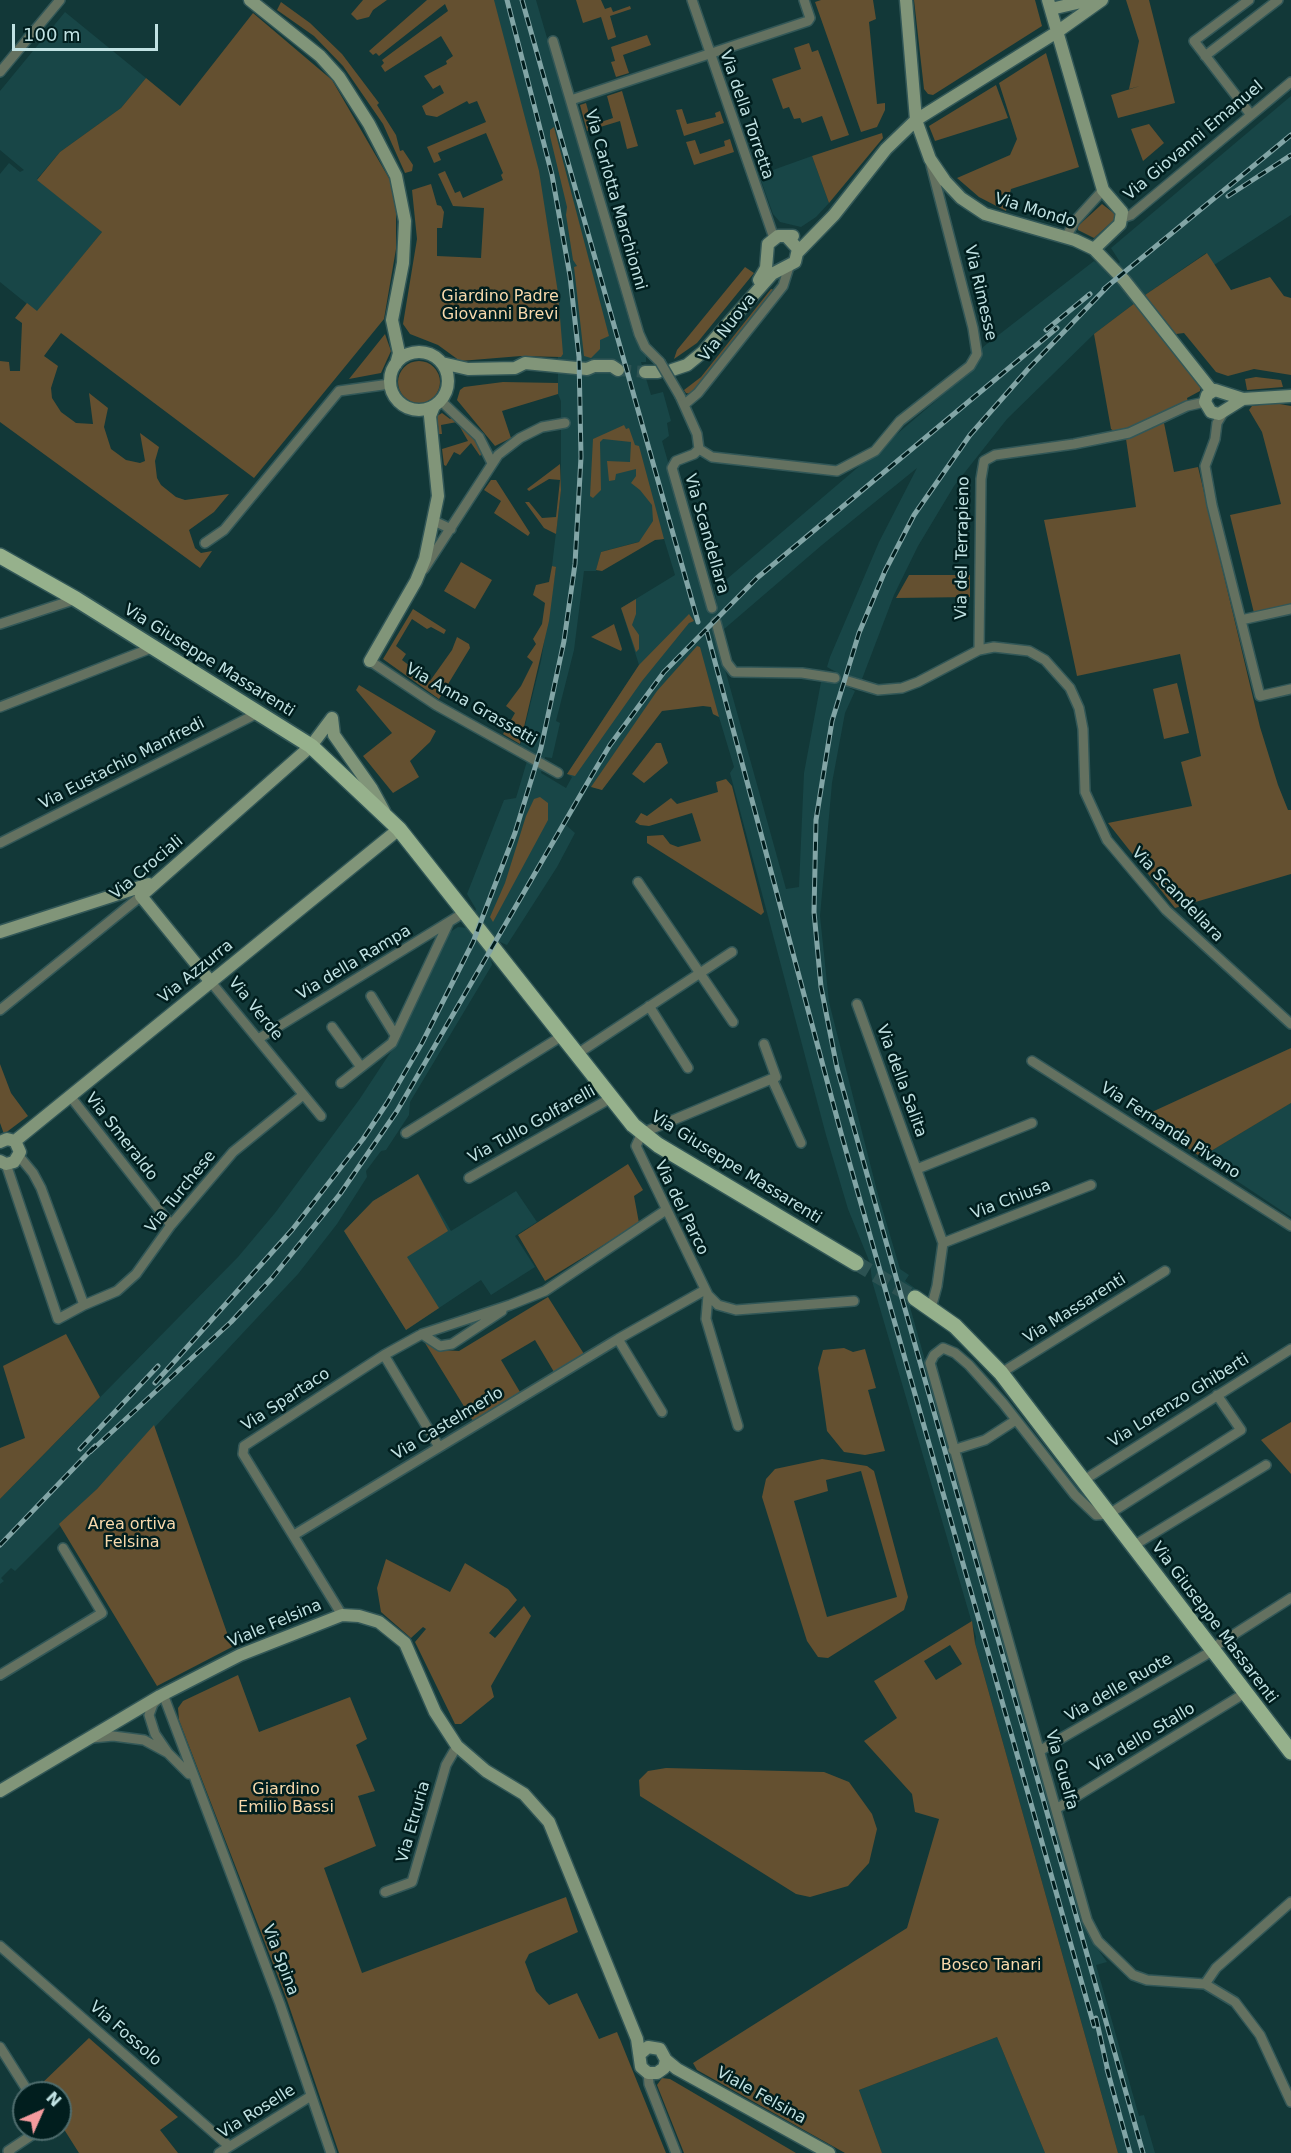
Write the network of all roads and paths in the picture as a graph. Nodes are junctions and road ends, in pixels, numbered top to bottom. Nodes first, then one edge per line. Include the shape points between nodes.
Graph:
1 (60, 0) edge
2 (250, 0) edge
3 (692, 0) edge
4 (804, 0) edge
5 (906, 0) edge
6 (1090, 0) edge
7 (1102, 0) edge
8 (1249, 0) edge
9 (1278, 0) edge
10 (1049, 4) edge
11 (1057, 32) junction
12 (553, 40) dead end
13 (710, 54) junction
14 (1205, 56) junction
15 (0, 72) edge
16 (1291, 82) edge
17 (571, 100) junction
18 (1251, 115) junction
19 (916, 120) junction
20 (930, 159) junction
21 (1103, 190) junction
22 (1122, 218) junction
23 (827, 222) junction
24 (781, 237) junction
25 (1066, 237) junction
26 (1094, 249) junction
27 (798, 252) junction
28 (767, 259) junction
29 (785, 268) junction
30 (746, 300) junction
31 (395, 334) junction
32 (419, 352) junction
33 (442, 363) junction
34 (396, 364) junction
35 (659, 367) junction
36 (488, 370) junction
37 (618, 370) tunnel mouth
38 (672, 370) dead end
39 (645, 372) tunnel mouth
40 (390, 384) junction
41 (448, 387) junction
42 (1291, 396) edge
43 (437, 403) junction
44 (684, 403) junction
45 (1217, 403) junction
46 (415, 409) junction
47 (565, 423) dead end
48 (432, 441) junction
49 (699, 449) junction
50 (492, 462) junction
51 (434, 521) junction
52 (451, 528) junction
53 (205, 543) dead end
54 (0, 556) edge
55 (420, 574) junction
56 (76, 598) junction
57 (712, 608) dead end
58 (1291, 609) edge
59 (1241, 620) junction
60 (716, 622) dead end
61 (0, 624) edge
62 (154, 647) junction
63 (979, 650) junction
64 (370, 661) joint
65 (835, 678) dead end
66 (848, 681) dead end
67 (1291, 689) edge
68 (0, 707) edge
69 (258, 712) junction
70 (311, 746) junction
71 (558, 772) dead end
72 (386, 815) junction
73 (399, 829) junction
74 (0, 843) edge
75 (161, 880) junction
76 (638, 882) dead end
77 (141, 896) junction
78 (465, 912) junction
79 (449, 922) junction
80 (0, 932) edge
81 (732, 952) dead end
82 (700, 973) junction
83 (210, 981) junction
84 (371, 996) dead end
85 (857, 1004) dead end
86 (649, 1006) junction
87 (0, 1010) edge
88 (733, 1022) dead end
89 (1291, 1024) edge
90 (332, 1027) dead end
91 (395, 1035) junction
92 (562, 1036) junction
93 (258, 1039) junction
94 (764, 1044) dead end
95 (577, 1054) junction
96 (1032, 1061) dead end
97 (361, 1067) junction
98 (688, 1068) dead end
99 (772, 1079) junction
100 (341, 1083) dead end
101 (303, 1095) junction
102 (70, 1096) junction
103 (611, 1098) junction
104 (321, 1116) dead end
105 (1032, 1123) dead end
106 (406, 1133) dead end
107 (642, 1133) junction
108 (15, 1141) junction
109 (0, 1142) edge
110 (801, 1143) dead end
111 (19, 1156) junction
112 (2, 1162) edge
113 (917, 1169) junction
114 (469, 1178) dead end
115 (1091, 1185) dead end
116 (666, 1210) junction
117 (171, 1225) junction
118 (1291, 1226) edge
119 (943, 1243) junction
120 (856, 1263) tunnel mouth
121 (1165, 1271) dead end
122 (707, 1293) junction
123 (915, 1298) tunnel mouth
124 (854, 1301) dead end
125 (84, 1305) junction
126 (510, 1305) junction
127 (931, 1308) junction
128 (422, 1334) junction
129 (618, 1339) junction
130 (1291, 1348) edge
131 (384, 1355) junction
132 (1001, 1373) junction
133 (1217, 1395) junction
134 (662, 1412) dead end
135 (1016, 1420) junction
136 (738, 1426) dead end
137 (439, 1447) junction
138 (953, 1450) junction
139 (1266, 1464) dead end
140 (1084, 1480) junction
141 (1109, 1514) junction
142 (294, 1535) junction
143 (1133, 1546) junction
144 (63, 1548) dead end
145 (1291, 1598) edge
146 (342, 1615) junction
147 (1212, 1650) junction
148 (0, 1675) edge
149 (1245, 1693) junction
150 (163, 1694) junction
151 (87, 1739) junction
152 (457, 1746) junction
153 (1289, 1746) edge
154 (1041, 1750) junction
155 (168, 1753) junction
156 (194, 1780) junction
157 (0, 1791) edge
158 (1056, 1809) junction
159 (386, 1892) dead end
160 (1291, 1902) edge
161 (0, 1946) edge
162 (1205, 1984) junction
163 (0, 2047) edge
164 (644, 2051) junction
165 (665, 2064) junction
166 (648, 2073) junction
167 (21, 2081) edge
168 (311, 2096) junction
169 (1291, 2102) edge
170 (23, 2141) edge
171 (229, 2146) junction
172 (10, 2153) edge
173 (219, 2153) edge
174 (331, 2153) edge
175 (676, 2153) edge
176 (829, 2153) edge

1 - 15 street
2 - 31 street via 320,56 339,77 396,176 405,221 403,263 392,320
3 - 13 street, Via della Torretta
4 - 13 street via 808,21
5 - 19 street, Via Mondo
6 - 10 street
7 - 11 street
8 - 14 street via 1194,41
9 - 14 street
10 - 11 street
11 - 19 street
11 - 21 street
12 - 17 street, Via Carlotta Marchionni
13 - 17 street
13 - 24 street, Via della Torretta
14 - 18 street
16 - 18 street, Via Giovanni Emanuel
17 - 35 street, Via Carlotta Marchionni via 639,334
18 - 22 street, Via Giovanni Emanuel via 1131,215
19 - 20 street, Via Mondo
19 - 23 street via 886,149
20 - 25 street, Via Mondo via 956,193 978,210
20 - 49 street, Via Rimesse via 973,328 977,354 973,363 900,422 875,451 837,471 712,457
21 - 22 street via 1120,208
21 - 25 street
22 - 26 street, Via Giovanni Emanuel
23 - 24 street via 805,235
23 - 27 street
24 - 27 street via 794,242
24 - 28 street via 766,248
25 - 26 street, Via Mondo
26 - 45 street, Via Mondo via 1124,280
27 - 29 street via 795,262
28 - 29 street via 770,264
28 - 30 street via 765,271
29 - 30 street via 772,274
29 - 44 street, Via Nuova via 783,286 698,393
30 - 38 street via 703,352 692,362
31 - 32 street
31 - 34 street via 399,354
32 - 33 street
32 - 34 street
33 - 36 street
33 - 41 street
34 - 40 street
35 - 39 street
35 - 44 street, bridge
36 - 37 street via 550,372 594,366
36 - 41 street via 463,376
40 - 46 street via 398,400
40 - 53 street via 339,391 224,530
41 - 43 street
42 - 45 street, Via del Terrapieno
43 - 46 street
43 - 48 street via 430,416
43 - 50 street via 479,436
44 - 49 street
45 - 59 street via 1216,427 1205,473
45 - 63 street, Via del Terrapieno via 1186,406 1129,433 995,455 984,461
46 - 48 street
47 - 50 street via 550,424 520,438
48 - 51 street via 438,496
49 - 57 street, Via Scandellara via 676,461 672,468
50 - 52 street
51 - 52 street
51 - 55 street
52 - 55 street
54 - 56 main road, Via Giuseppe Massarenti
55 - 64 street
56 - 61 street
56 - 62 main road, Via Giuseppe Massarenti
58 - 59 street
59 - 67 street via 1260,696
60 - 65 street via 727,663 734,672 802,673
62 - 68 street
62 - 69 main road, Via Giuseppe Massarenti
63 - 66 street, Via Scandellara via 902,688 878,690
63 - 89 street, Via Scandellara via 1011,647 1029,651 1059,673 1079,708 1085,792 1107,840 1166,910
64 - 71 street, Via Anna Grassetti via 436,705
69 - 70 main road, Via Giuseppe Massarenti
69 - 74 street, Via Eustachio Manfredi
70 - 72 main road, Via Giuseppe Massarenti
70 - 72 street, Via Giuseppe Massarenti via 332,718 334,735
70 - 75 street, Via Crociali
72 - 73 main road, Via Giuseppe Massarenti
73 - 78 main road, Via Giuseppe Massarenti
73 - 83 street, Via Azzurra
75 - 77 street, Via Crociali
75 - 80 street
76 - 82 street
77 - 83 street, Via Verde
77 - 87 street, Via Crociali
78 - 79 street, Via della Rampa
78 - 92 main road, Via Giuseppe Massarenti
79 - 91 street
79 - 93 street, Via della Rampa
81 - 82 street
82 - 86 street
82 - 88 street
83 - 93 street, Via Verde
83 - 102 street, Via Azzurra
84 - 91 street
85 - 113 street, Via della Salita
86 - 95 street
86 - 98 street
90 - 97 street
91 - 97 street via 392,1043
92 - 95 main road, Via Giuseppe Massarenti
92 - 106 street
93 - 101 street, Via Verde
94 - 99 street via 776,1077
95 - 103 main road, Via Giuseppe Massarenti
96 - 118 street, Via Fernanda Pivano
97 - 100 street
99 - 107 street
99 - 110 street
101 - 104 street, Via Verde
101 - 117 street, Via Turchese via 233,1152
102 - 108 street, Via Azzurra
102 - 117 street, Via Smeraldo
103 - 107 main road, Via Giuseppe Massarenti
103 - 114 street, Via Tullo Golfarelli
105 - 113 street
107 - 116 street, Via del Parco via 636,1142 638,1153
107 - 120 main road, Via Giuseppe Massarenti
108 - 109 street
108 - 111 street via 20,1148
111 - 112 street via 14,1162
111 - 125 street via 40,1188
112 - 125 street, Via Turchese via 58,1318
113 - 119 street, Via della Salita
115 - 119 street, Via Chiusa
116 - 122 street, Via del Parco
116 - 126 street, Via Spartaco via 545,1291
117 - 125 street, Via Turchese via 136,1274 117,1291
119 - 127 street, Via della Salita
121 - 132 street, Via Massarenti
122 - 124 street via 718,1305 736,1310
122 - 129 street, Via Castelmerlo
122 - 136 street, Via del Parco via 706,1319
123 - 127 main road, Via Giuseppe Massarenti
126 - 128 street, Via Spartaco
126 - 128 street, Via Spartaco via 452,1344 440,1346
127 - 132 main road, Via Giuseppe Massarenti
128 - 131 street, Via Spartaco
129 - 134 street
129 - 137 street, Via Castelmerlo
130 - 133 street, Via Lorenzo Ghiberti
131 - 137 street
131 - 142 street, Via Spartaco via 244,1446 243,1454
132 - 140 main road, Via Giuseppe Massarenti
133 - 140 street, Via Lorenzo Ghiberti
133 - 141 street via 1241,1430
135 - 138 street via 985,1440
135 - 138 street, Via Guelfa via 969,1365 943,1348 930,1363
135 - 141 street via 1075,1495 1096,1515
137 - 142 street, Via Castelmerlo
138 - 154 street, Via Guelfa
139 - 143 street
140 - 141 main road, Via Giuseppe Massarenti
141 - 143 main road, Via Giuseppe Massarenti
142 - 146 street, Via Spartaco
143 - 147 main road, Via Giuseppe Massarenti
144 - 148 street via 102,1613
145 - 147 street, Via delle Ruote
146 - 150 street, Viale Felsina via 240,1655
146 - 152 street, Viale Felsina via 379,1622 405,1643 435,1712
147 - 149 main road, Via Giuseppe Massarenti
147 - 154 street, Via delle Ruote
149 - 153 main road, Via Giuseppe Massarenti
149 - 158 street, Via dello Stallo
150 - 151 street, Viale Felsina
150 - 155 street, Via Spina via 153,1704 149,1716
150 - 156 street, Via Spina
151 - 155 street, Via Spina via 129,1737
151 - 157 street, Viale Felsina
152 - 159 street, Via Etruria via 446,1765 412,1882
152 - 164 street, Viale Felsina via 524,1794 549,1822
154 - 158 street, Via Guelfa
155 - 156 street, Via Spina
156 - 168 street, Via Spina
158 - 162 street, Via Guelfa via 1087,1920 1098,1941 1133,1976
160 - 162 street via 1216,1968
161 - 171 street, Via Fossolo
162 - 169 street, Via Guelfa via 1226,1995 1248,2017
163 - 167 street
164 - 165 street, Viale Felsina via 660,2049
164 - 166 street via 639,2063
165 - 166 street via 657,2073
165 - 176 street, Viale Felsina
166 - 175 street
168 - 171 street, Via Roselle
168 - 174 street, Via Spina
170 - 172 street
171 - 173 street, Via Roselle

